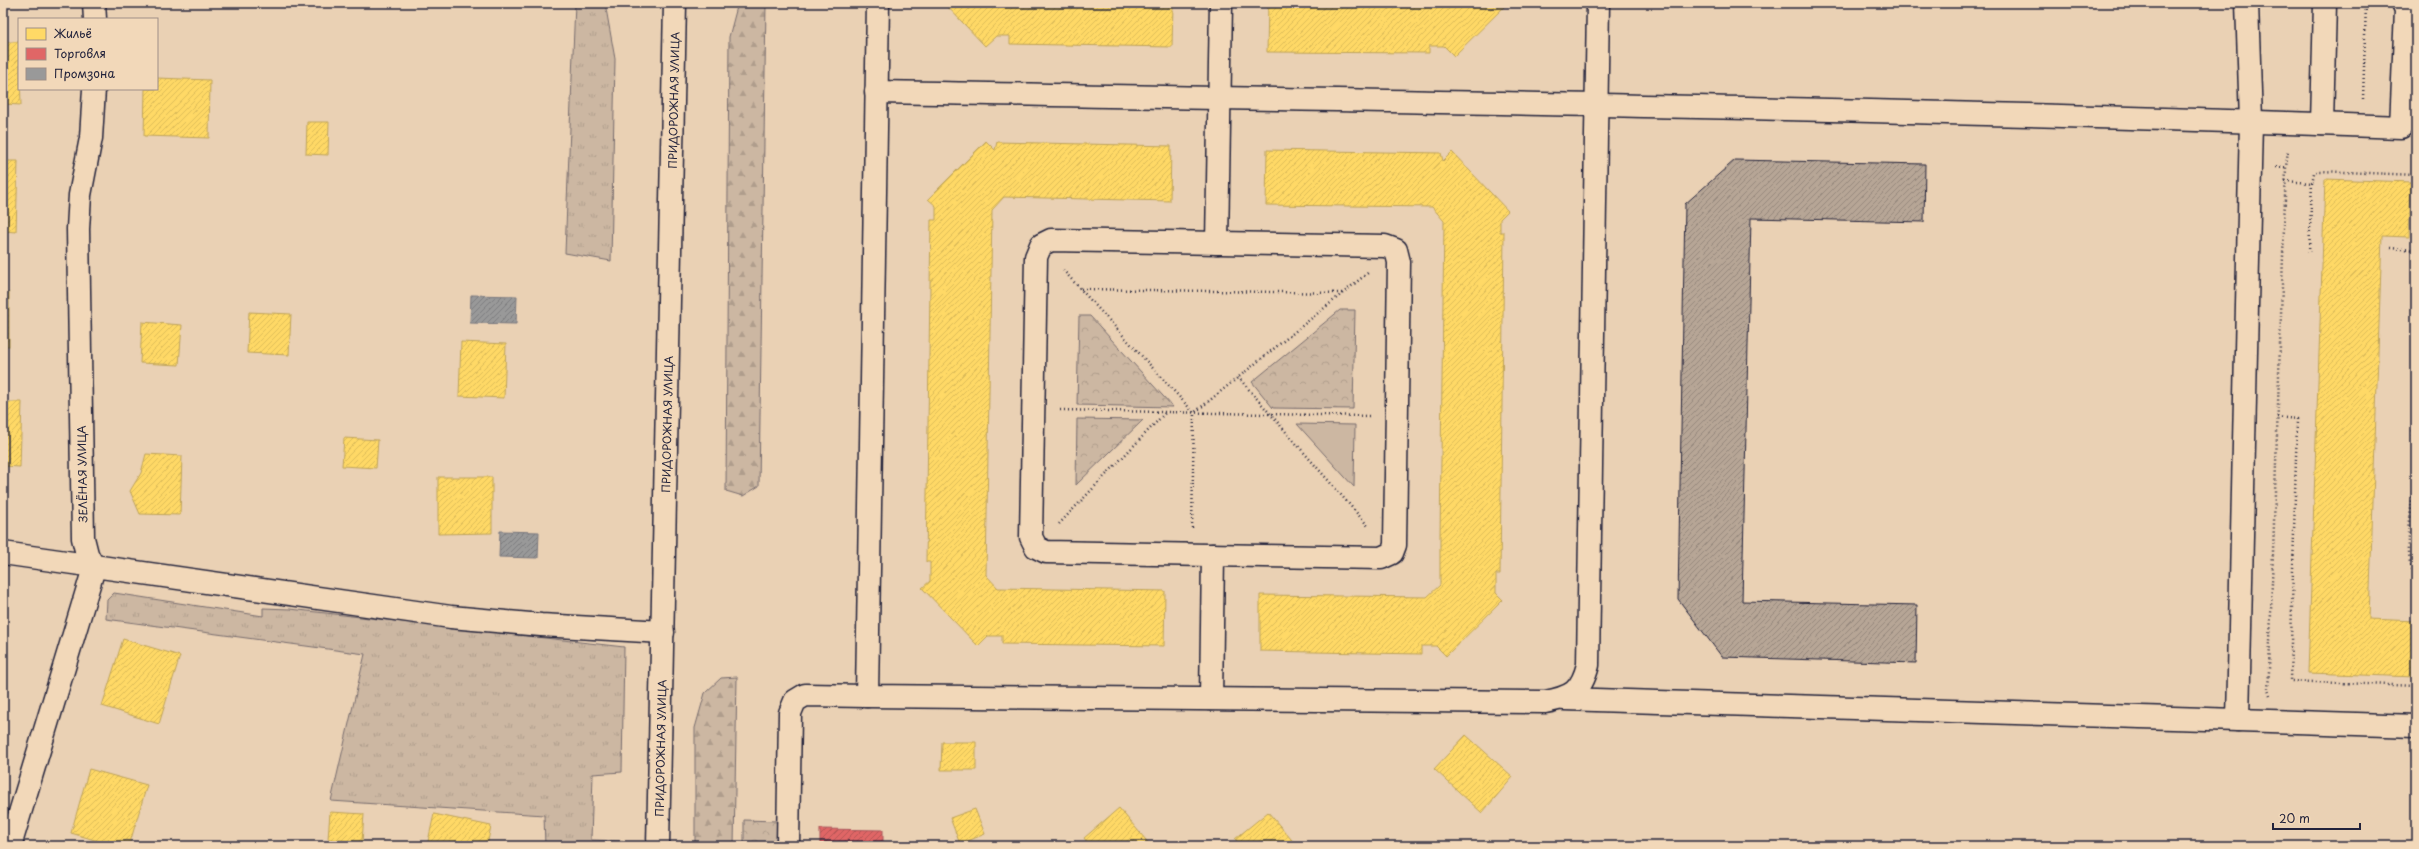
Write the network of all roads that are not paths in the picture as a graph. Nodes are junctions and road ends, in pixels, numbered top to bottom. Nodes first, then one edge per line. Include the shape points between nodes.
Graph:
1 (94, 3) edge
2 (674, 3) edge
3 (878, 3) edge
4 (1221, 3) edge
5 (1598, 3) edge
6 (2247, 3) edge
7 (2325, 3) edge
8 (2403, 3) edge
9 (94, 18) edge
10 (94, 90) edge
11 (876, 92) junction
12 (1220, 98) junction
13 (1596, 105) junction
14 (2250, 121) junction
15 (2322, 124) junction
16 (1217, 243) junction
17 (3, 553) edge
18 (1213, 555) junction
19 (94, 568) junction
20 (663, 632) junction
21 (867, 696) junction
22 (1211, 699) junction
23 (1564, 699) junction
24 (2238, 720) junction
25 (2416, 726) edge
26 (10, 846) edge
27 (658, 846) edge
28 (788, 846) edge

1 - 9 street
2 - 20 street, ПРИДОРОЖНАЯ УЛИЦА
3 - 11 street
4 - 12 street
5 - 13 street
6 - 14 street
7 - 15 street
8 - 15 street via 2406,10 2401,127
10 - 19 street, ЗЕЛЁНАЯ УЛИЦА via 91,138 80,195 78,229 83,538
11 - 12 street
11 - 21 street
12 - 13 street
12 - 16 street
13 - 14 street
13 - 23 street via 1588,665 1584,681 1575,692
14 - 15 street
14 - 24 street
16 - 18 street via 1051,240 1041,245 1036,257 1031,537 1036,547 1046,552
16 - 18 street via 1385,246 1396,250 1400,262 1395,545 1392,553 1381,558
17 - 19 street
18 - 22 street
19 - 20 street via 451,617
19 - 26 street
20 - 27 street, ПРИДОРОЖНАЯ УЛИЦА
21 - 22 street
21 - 28 street via 805,695 795,701 790,713
22 - 23 street via 1545,702
23 - 24 street
24 - 25 street

